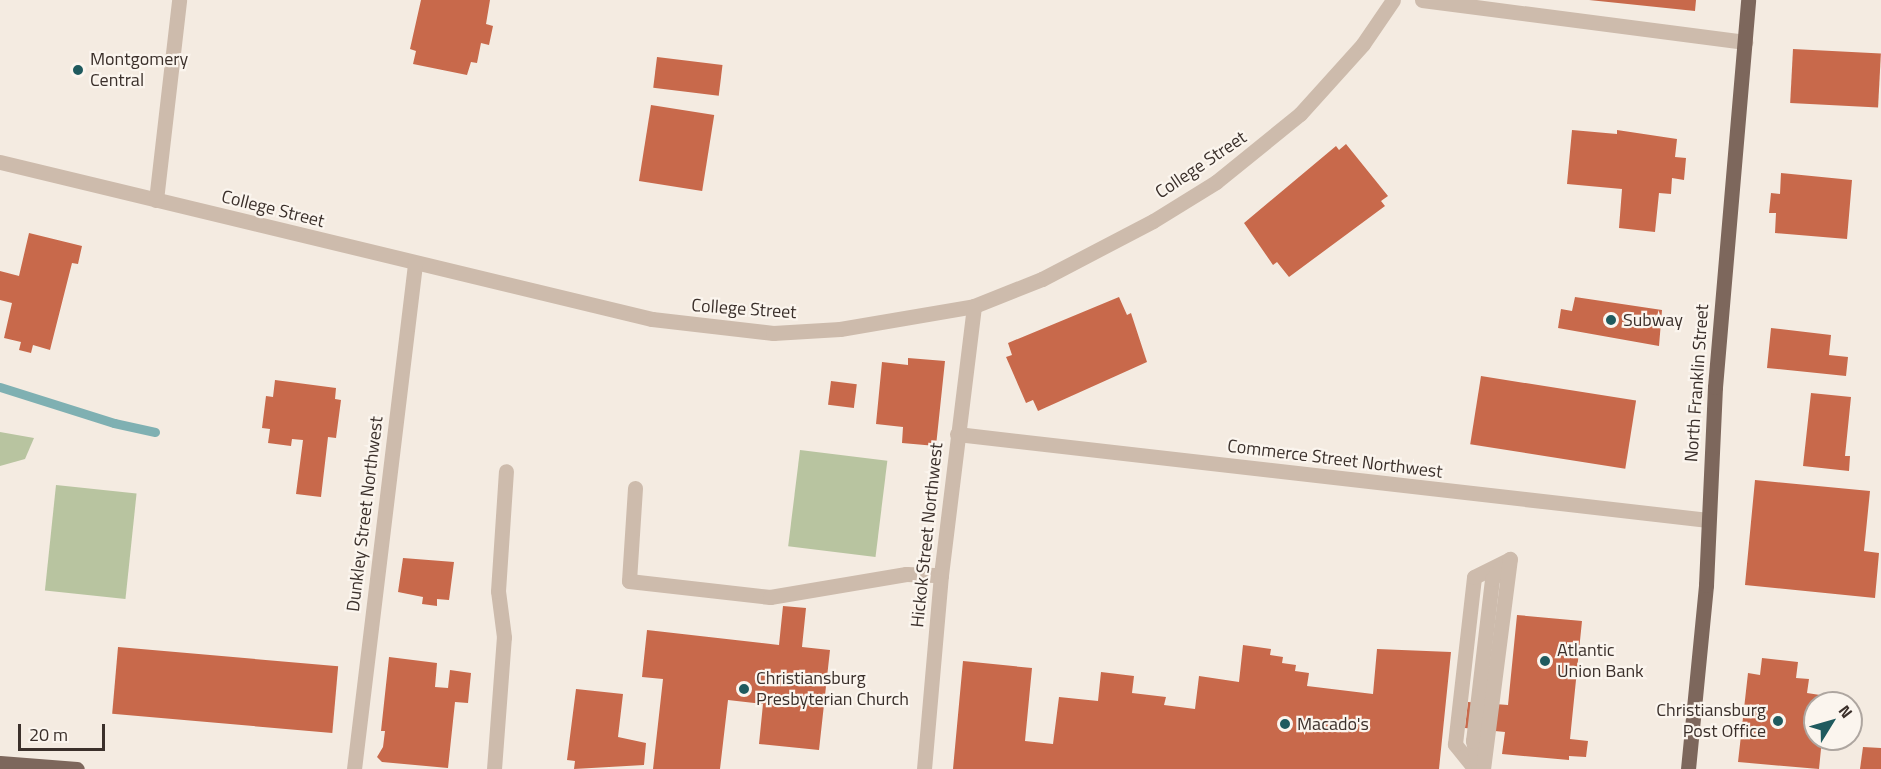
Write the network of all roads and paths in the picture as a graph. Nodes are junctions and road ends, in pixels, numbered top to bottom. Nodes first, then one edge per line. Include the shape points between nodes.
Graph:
1 (179, 0) edge
2 (1393, 0) edge
3 (1422, 0) edge
4 (1748, 0) edge
5 (1745, 42) junction
6 (0, 162) edge
7 (156, 200) junction
8 (415, 264) junction
9 (974, 306) junction
10 (957, 434) junction
11 (506, 471) dead end
12 (635, 488) dead end
13 (1708, 519) junction
14 (941, 575) junction
15 (0, 763) edge
16 (77, 769) edge
17 (354, 769) edge
18 (495, 769) edge
19 (924, 769) edge
20 (1474, 769) edge
21 (1481, 769) edge
22 (1688, 769) edge

1 - 7 street
2 - 9 street, College Street via 1363,44 1300,114 1216,182 1108,246
3 - 5 street
4 - 5 main road, North Franklin Street
5 - 13 main road, North Franklin Street via 1715,387
6 - 7 street, College Street
7 - 8 street, College Street
8 - 9 street, College Street via 652,319 773,333 840,329
8 - 17 street, Dunkley Street Northwest
9 - 10 street, Hickok Street Northwest
10 - 13 street, Commerce Street Northwest
10 - 14 street, Hickok Street Northwest
11 - 18 street via 498,591 504,637
12 - 14 street via 629,581 770,597 906,573
13 - 22 main road, North Franklin Street via 1706,585
14 - 19 street, Hickok Street Northwest
15 - 16 main road
20 - 21 street via 1455,744 1474,577 1510,560 1492,579 1473,741

